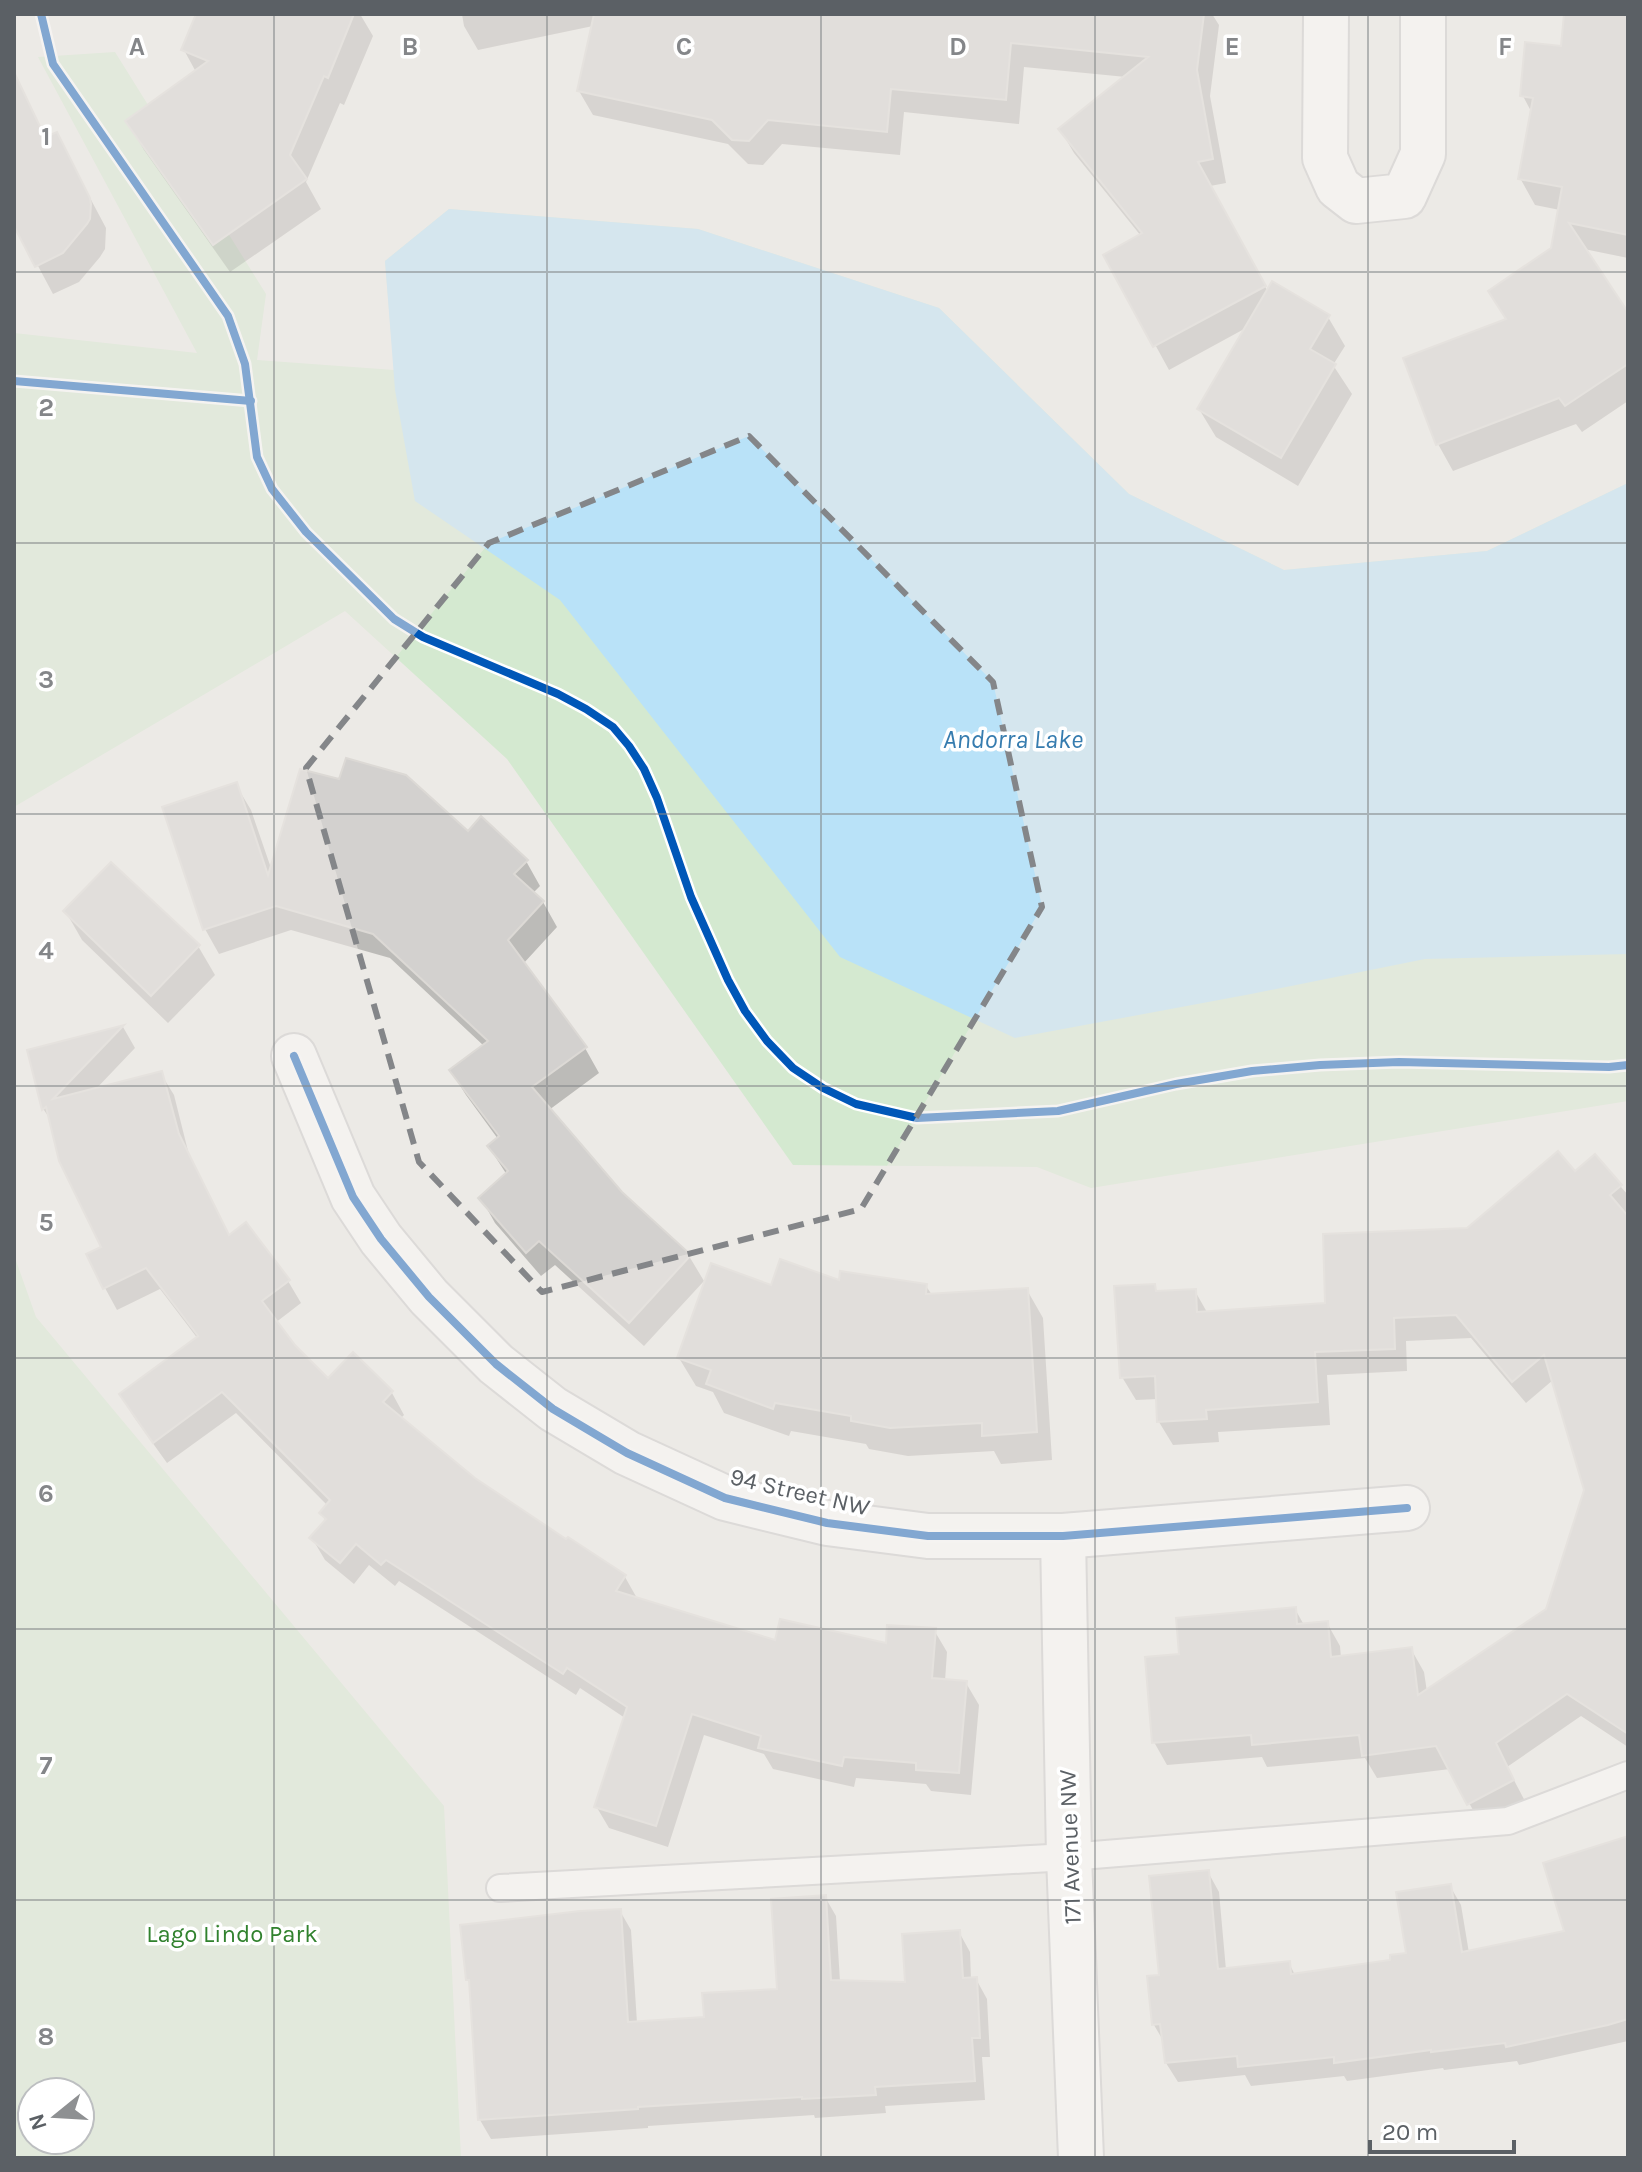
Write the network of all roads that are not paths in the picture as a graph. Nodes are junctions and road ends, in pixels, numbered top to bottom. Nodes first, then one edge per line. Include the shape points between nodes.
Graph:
1 (1326, 14) edge
2 (1423, 14) edge
3 (294, 1056) dead end
4 (1407, 1508) dead end
5 (1063, 1536) junction
6 (1628, 1775) edge
7 (1069, 1857) junction
8 (500, 1888) dead end
9 (1081, 2158) edge

1 - 2 street via 1325,158 1338,187 1356,201 1404,196 1423,154
3 - 5 street, 94 Street NW via 353,1197 381,1239 485,1353 553,1409 627,1453 725,1498 827,1523 928,1536
4 - 5 street, 94 Street NW
5 - 7 street, 171 Avenue NW
6 - 7 lane via 1508,1821
7 - 8 lane
7 - 9 street, 171 Avenue NW

